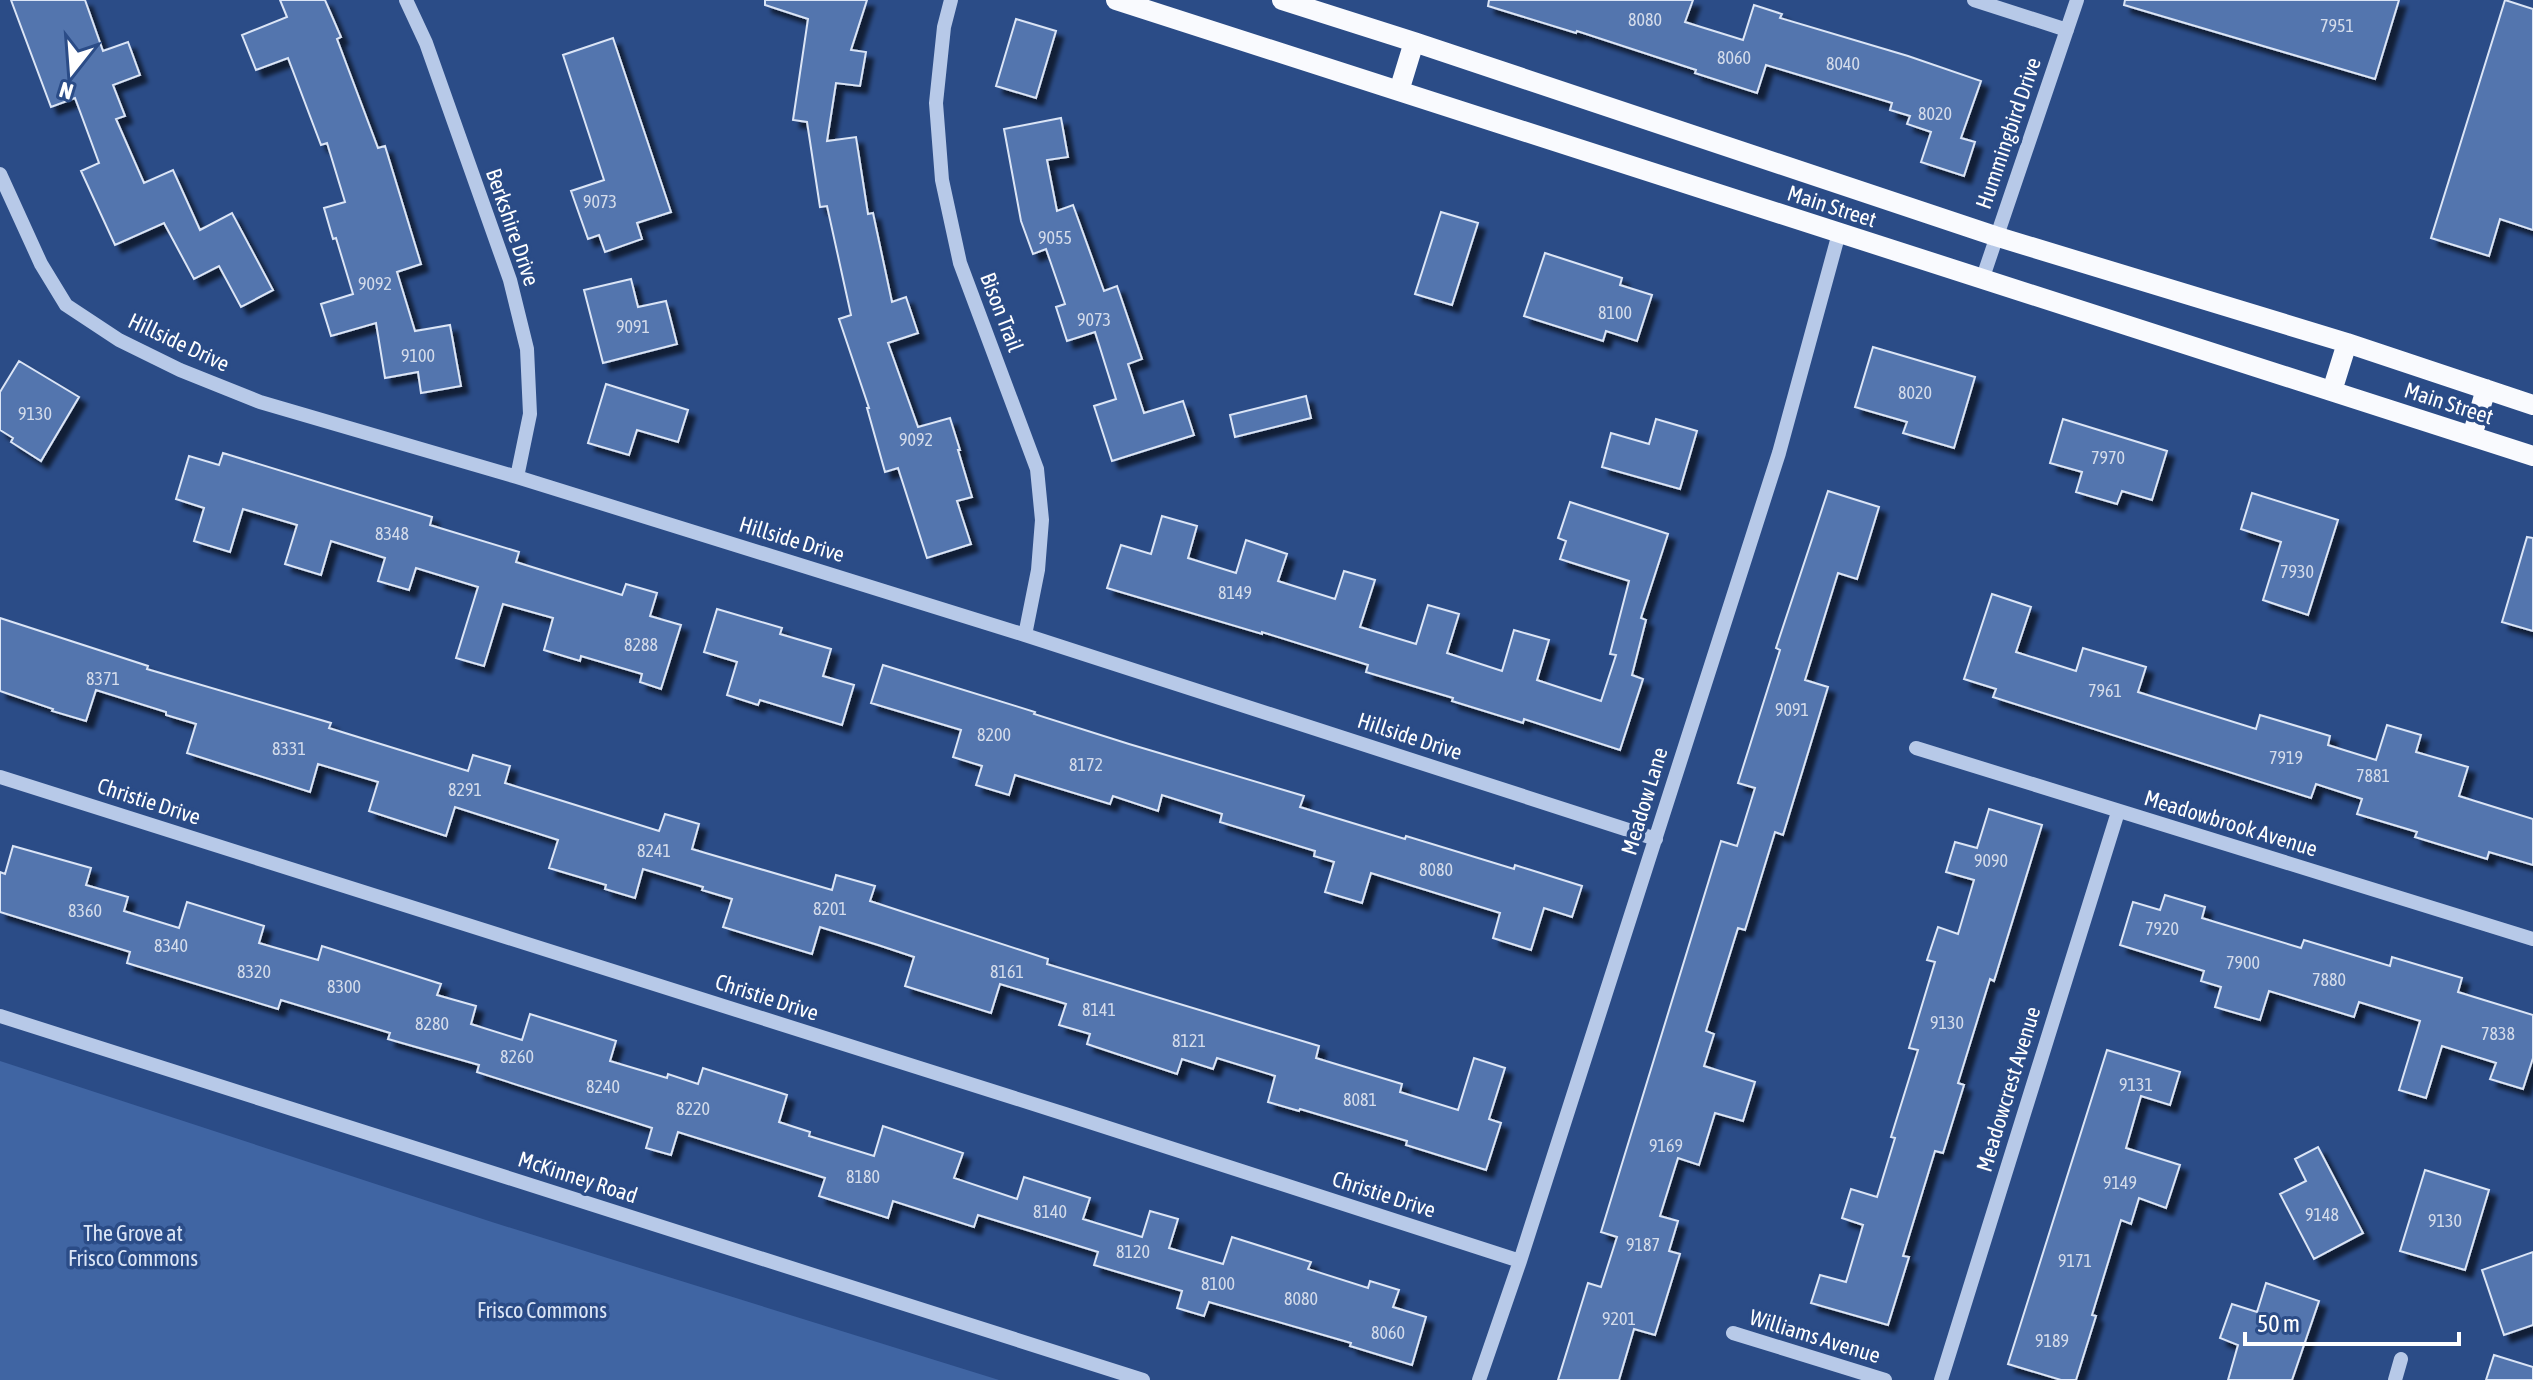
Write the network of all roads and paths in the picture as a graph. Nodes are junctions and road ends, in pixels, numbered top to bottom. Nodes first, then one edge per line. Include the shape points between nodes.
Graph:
1 (406, 0) edge
2 (951, 0) edge
3 (1116, 0) edge
4 (1282, 0) edge
5 (1974, 0) edge
6 (2077, 0) edge
7 (2067, 30) junction
8 (1414, 42) junction
9 (1399, 91) junction
10 (0, 174) edge
11 (1839, 233) junction
12 (1995, 236) junction
13 (1982, 280) junction
14 (2347, 343) junction
15 (2486, 389) junction
16 (2332, 391) junction
17 (2533, 405) edge
18 (2472, 436) junction
19 (2533, 456) edge
20 (517, 477) junction
21 (1025, 635) junction
22 (1916, 748) dead end
23 (0, 777) edge
24 (2118, 812) junction
25 (1656, 839) junction
26 (2533, 939) edge
27 (0, 1016) edge
28 (1520, 1261) junction
29 (1733, 1333) dead end
30 (2401, 1359) dead end
31 (1143, 1380) edge
32 (1479, 1380) edge
33 (1885, 1380) edge
34 (1941, 1380) edge
35 (2395, 1380) edge

1 - 20 street, Berkshire Drive via 510,280 527,349 530,414
2 - 21 street, Bison Trail via 936,103 942,180 960,263 1037,469 1042,520
3 - 9 main road, Main Street
4 - 8 main road, Main Street
5 - 7 street
6 - 7 street, Hummingbird Drive
7 - 12 street, Hummingbird Drive
8 - 9 main road
8 - 12 main road, Main Street
9 - 11 main road, Main Street
10 - 20 street, Hillside Drive via 66,305 119,340 260,402
11 - 13 main road, Main Street
11 - 25 street, Meadow Lane via 1779,453
12 - 13 street, Hummingbird Drive
12 - 14 main road, Main Street
13 - 16 main road, Main Street
14 - 15 main road, Main Street
14 - 16 main road
15 - 17 main road, Main Street
15 - 18 main road
16 - 18 main road, Main Street
18 - 19 main road, Main Street
20 - 21 street, Hillside Drive
21 - 25 street, Hillside Drive
22 - 24 street, Meadowbrook Avenue
23 - 28 street, Christie Drive
24 - 26 street, Meadowbrook Avenue
24 - 34 street, Meadowcrest Avenue
25 - 28 street, Meadow Lane
27 - 31 street, McKinney Road
28 - 32 street, Meadow Lane
29 - 33 street, Williams Avenue
30 - 35 street

